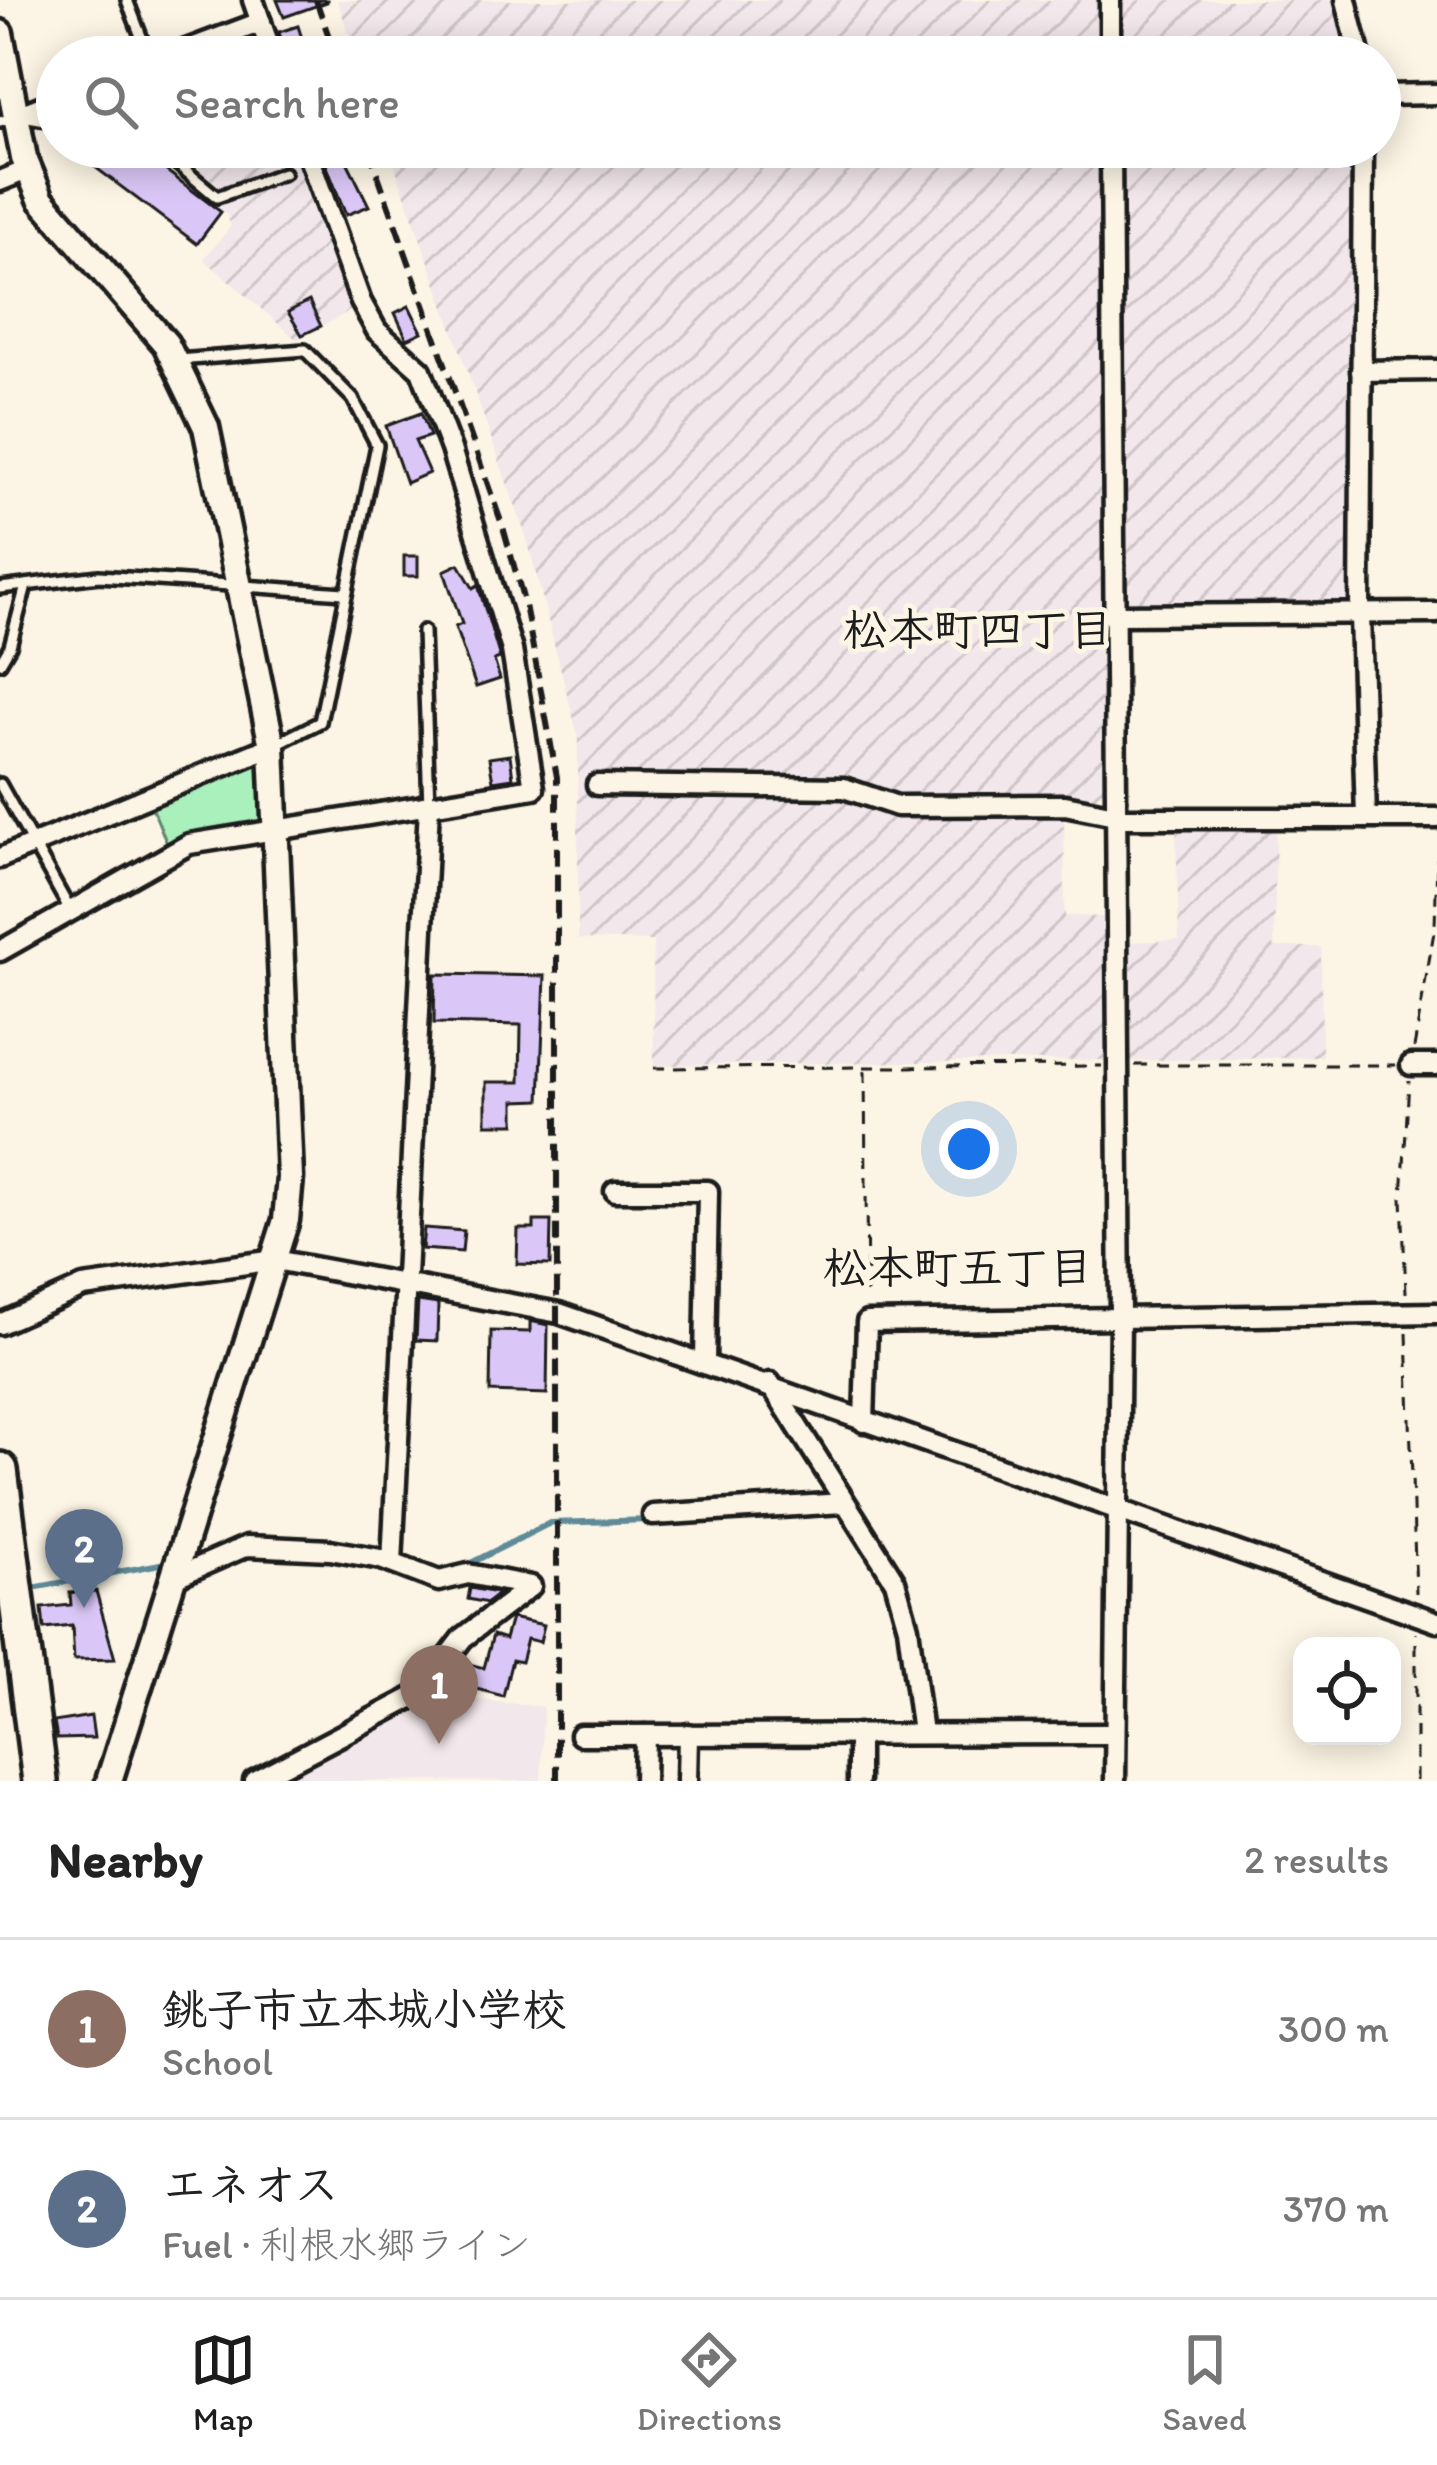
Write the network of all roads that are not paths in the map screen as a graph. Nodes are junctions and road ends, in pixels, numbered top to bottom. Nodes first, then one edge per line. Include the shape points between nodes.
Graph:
1 (128, 0) edge
2 (253, 0) edge
3 (1110, 0) edge
4 (1346, 0) edge
5 (261, 22) junction
6 (0, 33) edge
7 (141, 36) edge
8 (224, 36) edge
9 (266, 36) edge
10 (1110, 36) edge
11 (1355, 36) edge
12 (1437, 94) edge
13 (1401, 95) edge
14 (9, 119) edge
15 (182, 168) edge
16 (313, 168) edge
17 (1111, 168) edge
18 (1363, 168) edge
19 (27, 170) junction
20 (284, 173) dead end
21 (0, 181) edge
22 (178, 361) junction
23 (1437, 370) edge
24 (1361, 371) junction
25 (26, 586) junction
26 (0, 588) edge
27 (238, 589) junction
28 (344, 593) junction
29 (1437, 613) edge
30 (1112, 615) junction
31 (1360, 615) junction
32 (423, 631) dead end
33 (0, 662) edge
34 (272, 746) junction
35 (0, 784) edge
36 (597, 784) dead end
37 (429, 806) junction
38 (1115, 816) junction
39 (1366, 818) junction
40 (1437, 818) edge
41 (279, 830) junction
42 (34, 842) junction
43 (0, 858) edge
44 (70, 910) junction
45 (0, 951) edge
46 (1411, 1065) road end
47 (1437, 1065) edge
48 (615, 1191) dead end
49 (275, 1260) junction
50 (406, 1289) junction
51 (1437, 1312) edge
52 (1120, 1318) junction
53 (0, 1324) edge
54 (705, 1362) junction
55 (770, 1383) junction
56 (864, 1422) junction
57 (0, 1470) edge
58 (843, 1503) junction
59 (1118, 1509) junction
60 (653, 1515) dead end
61 (392, 1563) junction
62 (180, 1566) junction
63 (6, 1573) edge
64 (1437, 1622) edge
65 (922, 1733) junction
66 (858, 1734) junction
67 (1114, 1734) junction
68 (580, 1735) dead end
69 (645, 1735) junction
70 (688, 1735) junction
71 (40, 1781) edge
72 (110, 1781) edge
73 (254, 1781) edge
74 (644, 1781) edge
75 (687, 1781) edge
76 (858, 1781) edge
77 (1114, 1781) edge

1 - 7 lane
2 - 5 street
3 - 10 street
4 - 11 street
5 - 8 street
5 - 9 street
6 - 14 street
12 - 13 street
14 - 19 street
15 - 20 lane via 217,197
16 - 37 street via 361,302 377,331 421,370 512,650 534,788
17 - 30 street
18 - 24 street
19 - 21 street
19 - 22 street via 53,217
22 - 27 street via 206,427
22 - 28 lane via 305,350 364,413 377,445
23 - 24 street
24 - 31 street
25 - 26 lane
25 - 27 lane via 99,576
25 - 33 lane
27 - 28 lane
27 - 34 street
28 - 34 lane via 320,722
29 - 31 street
30 - 31 street
30 - 38 street
31 - 39 street
32 - 37 lane
34 - 41 street
34 - 42 street
35 - 42 lane
36 - 38 street via 844,788 897,806 1065,805
37 - 41 street
37 - 50 street
38 - 39 street
38 - 52 street
39 - 40 street
41 - 44 street via 171,851
41 - 49 street via 290,1178
42 - 43 street
42 - 44 lane
44 - 45 street
46 - 47 street
48 - 54 street via 709,1191
49 - 50 street
49 - 53 street via 82,1287
49 - 62 street
50 - 54 street via 559,1313
50 - 61 street
51 - 52 street
52 - 56 street via 867,1322
52 - 59 street
54 - 55 street
55 - 56 street
55 - 58 street
56 - 59 street
57 - 63 highway
58 - 60 street
58 - 65 street via 895,1580
59 - 64 street
59 - 67 street
61 - 62 street via 248,1546
61 - 73 street via 439,1581 468,1574 531,1586 463,1638 422,1693
62 - 72 street
63 - 71 highway
65 - 66 street
65 - 67 street
66 - 70 street
66 - 76 street
67 - 77 street
68 - 69 street
69 - 70 street
69 - 74 street
70 - 75 street

